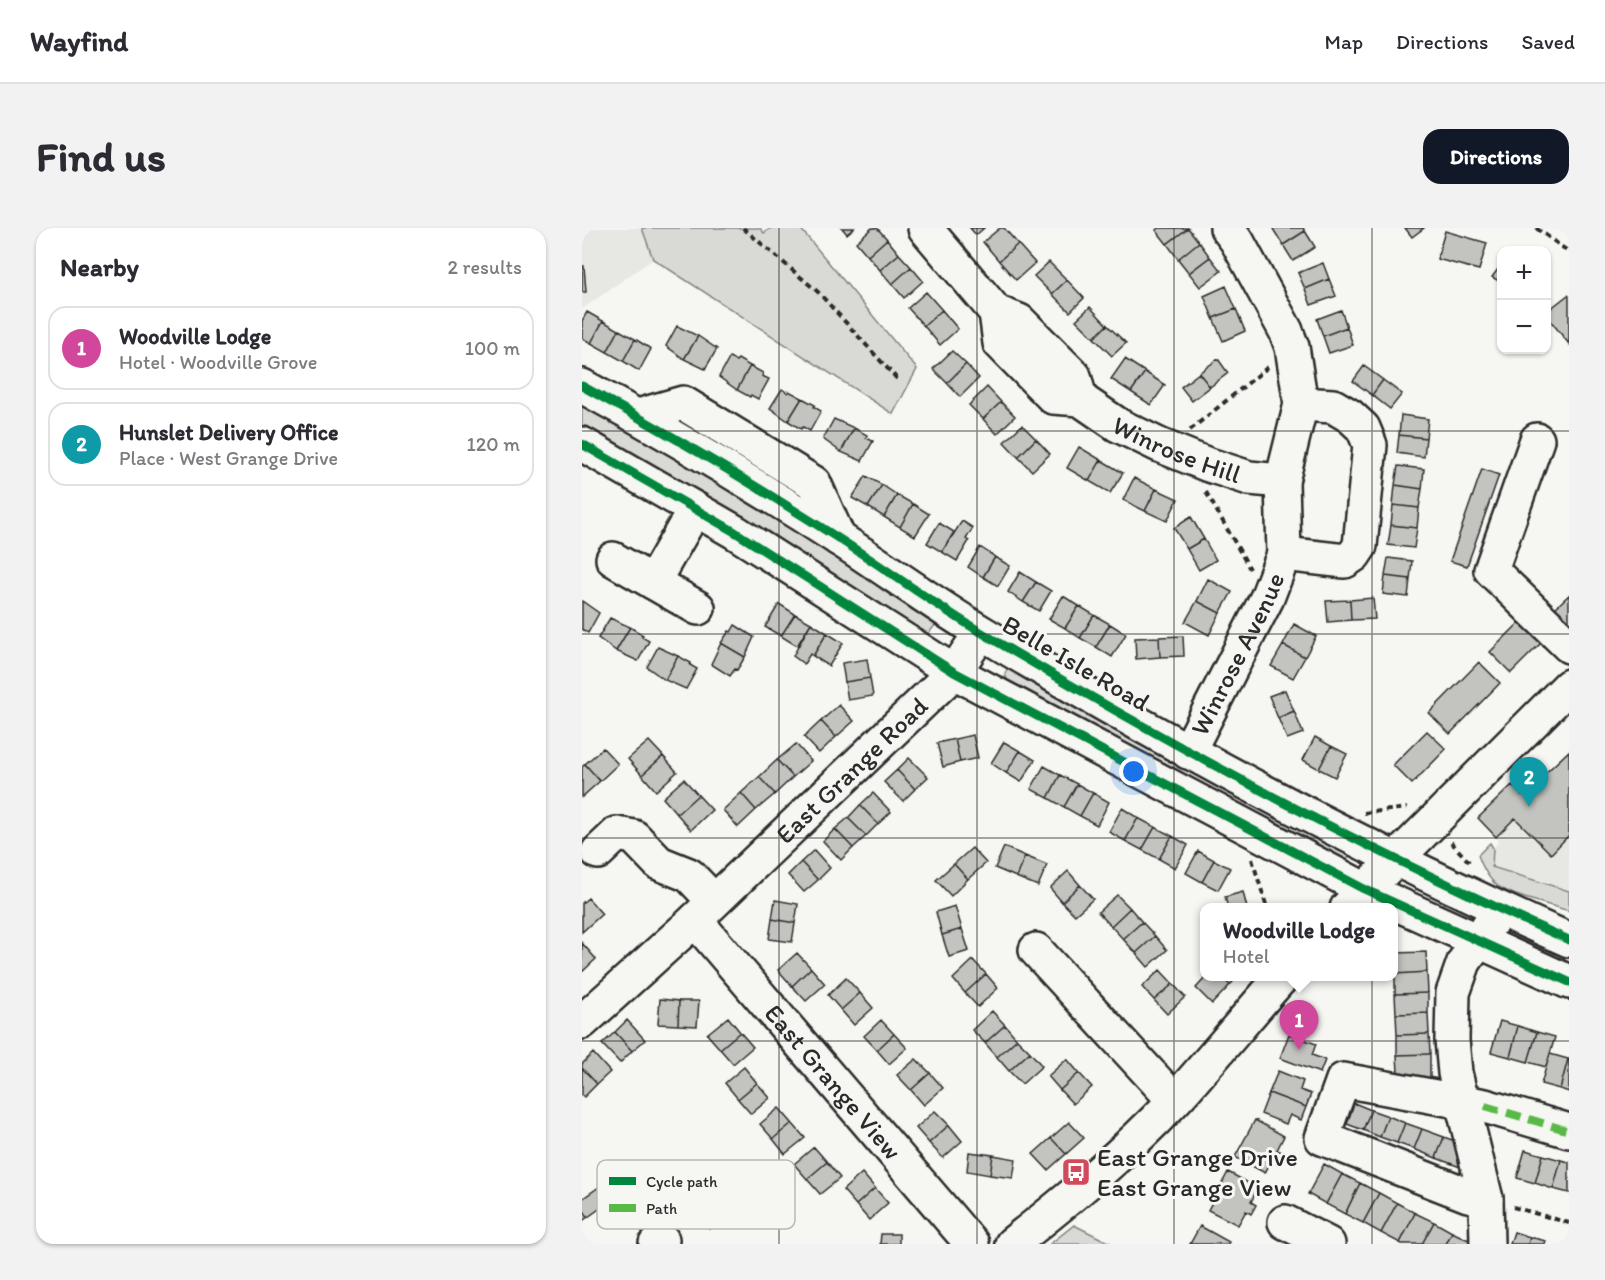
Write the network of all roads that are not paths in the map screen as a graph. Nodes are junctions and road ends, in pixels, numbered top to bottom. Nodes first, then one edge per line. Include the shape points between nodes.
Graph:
1 (925, 228) edge
2 (1227, 228) edge
3 (582, 386) edge
4 (1301, 404) junction
5 (1537, 440) dead end
6 (582, 444) edge
7 (1282, 481) junction
8 (695, 509) junction
9 (1284, 554) junction
10 (613, 558) dead end
11 (653, 582) junction
12 (698, 608) dead end
13 (981, 633) junction
14 (1569, 646) edge
15 (954, 672) junction
16 (1569, 686) edge
17 (1188, 752) junction
18 (598, 852) dead end
19 (1396, 858) junction
20 (1356, 898) edge
21 (1371, 903) edge
22 (1500, 908) junction
23 (705, 911) junction
24 (1398, 912) edge
25 (1479, 940) junction
26 (1569, 940) edge
27 (1036, 950) dead end
28 (1279, 981) edge
29 (1569, 982) edge
30 (582, 1022) edge
31 (1174, 1100) junction
32 (1462, 1102) junction
33 (1569, 1131) edge
34 (1486, 1198) junction
35 (1284, 1224) edge
36 (972, 1244) edge
37 (1012, 1244) edge
38 (1328, 1244) edge
39 (1487, 1244) edge

1 - 7 street, Winrose Hill via 996,312 1019,321 1074,376 1080,399 1118,424 1175,452 1249,478
2 - 4 street, Winrose Avenue via 1286,331
3 - 13 street, Belle Isle Road via 839,539
4 - 7 street, Winrose Avenue
4 - 9 street, Winrose Avenue via 1333,406 1363,428 1370,445 1360,546 1345,561
5 - 14 street via 1491,570
6 - 8 street
7 - 9 street, Winrose Avenue
8 - 11 street
8 - 15 street
9 - 17 street, Winrose Avenue via 1267,598
10 - 11 street
11 - 12 street
13 - 15 street, East Grange Road
13 - 17 street, Belle Isle Road
15 - 20 street via 1311,860
15 - 23 street, East Grange Road
16 - 19 street
17 - 19 street, Belle Isle Road
18 - 23 street via 616,834 633,837 659,863 689,875
19 - 20 street
19 - 22 street, Belle Isle Road
20 - 21 street
22 - 25 street
22 - 26 street, Belle Isle Road
23 - 30 street, East Grange Road
23 - 36 street, East Grange View
24 - 25 street
25 - 29 street
25 - 32 street via 1464,962 1453,993 1452,1040
27 - 31 street
28 - 31 street
31 - 37 street via 1121,1153
32 - 33 street
32 - 34 street
32 - 34 street via 1344,1080 1322,1137 1468,1195
34 - 39 street
35 - 38 street

